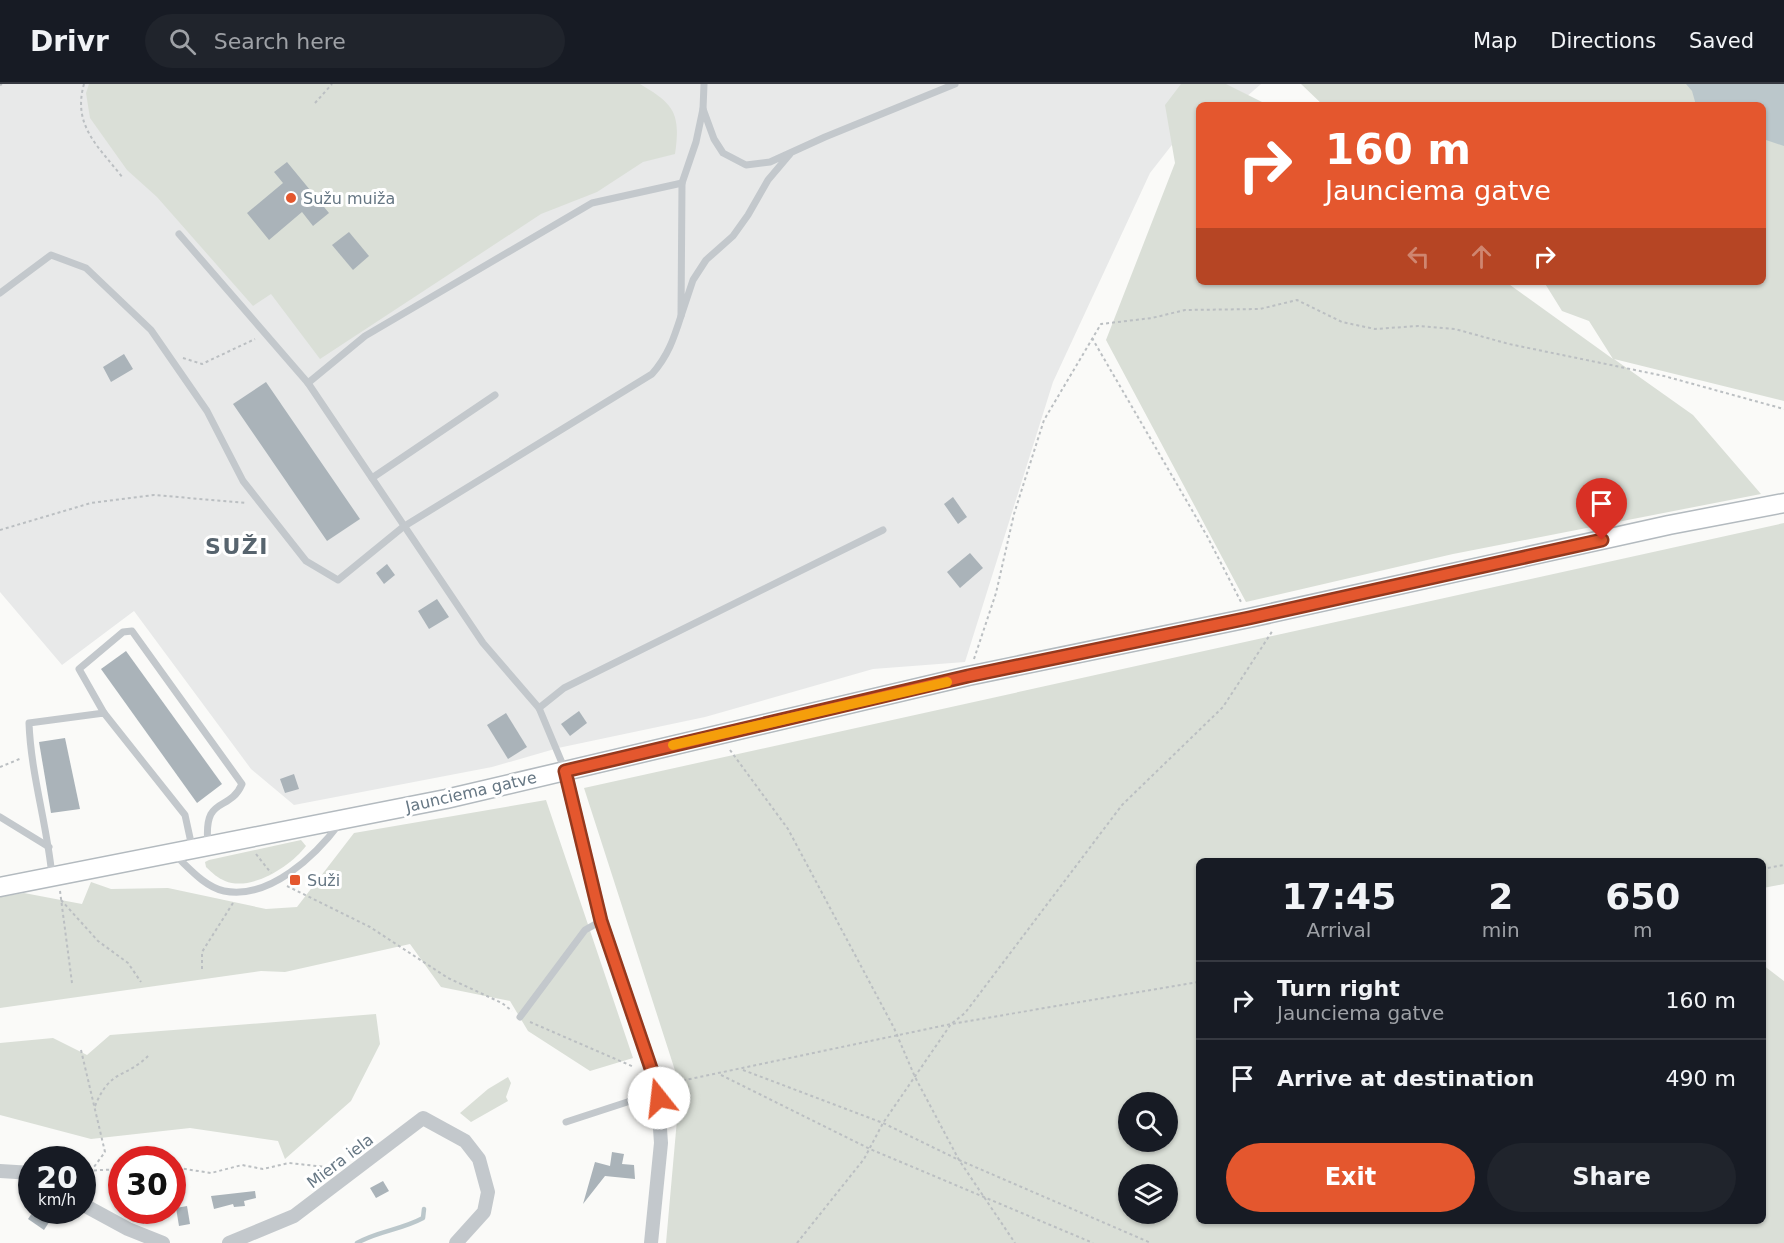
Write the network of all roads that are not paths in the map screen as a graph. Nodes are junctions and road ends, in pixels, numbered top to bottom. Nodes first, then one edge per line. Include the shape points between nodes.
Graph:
1 (704, 84) edge
2 (955, 84) edge
3 (703, 110) junction
4 (790, 154) junction
5 (682, 183) junction
6 (179, 234) dead end
7 (0, 293) edge
8 (681, 316) junction
9 (308, 384) junction
10 (495, 395) dead end
11 (372, 478) junction
12 (1784, 503) edge
13 (404, 527) junction
14 (883, 530) dead end
15 (539, 708) junction
16 (104, 713) junction
17 (565, 771) junction
18 (0, 817) edge
19 (342, 820) junction
20 (49, 847) junction
21 (200, 849) junction
22 (174, 854) junction
23 (55, 875) junction
24 (0, 887) edge
25 (601, 921) junction
26 (520, 1017) road end
27 (656, 1084) junction
28 (566, 1122) dead end
29 (0, 1171) edge
30 (18, 1172) edge
31 (96, 1212) edge
32 (164, 1243) edge
33 (229, 1243) edge
34 (456, 1243) edge
35 (651, 1243) edge

1 - 3 lane
2 - 4 lane
3 - 4 lane via 723,153 746,165
3 - 5 lane
4 - 8 lane via 768,180 733,236 706,260 693,280
5 - 8 lane
5 - 9 lane via 592,203 365,336
6 - 9 lane
7 - 13 lane via 51,255 86,268 151,330 207,411 243,482 306,561 338,580
8 - 13 lane via 674,341 652,374
9 - 11 lane
10 - 11 lane
11 - 13 lane
12 - 17 main road, Jaunciema gatve via 968,676
13 - 15 lane via 483,643
14 - 15 lane via 564,688
15 - 17 lane
16 - 20 lane via 29,723 30,754
16 - 21 lane via 185,815
16 - 21 lane via 79,669 123,632 132,630 242,784 211,812
17 - 19 main road, Jaunciema gatve
17 - 25 street
18 - 20 lane
19 - 21 main road, Jaunciema gatve
19 - 22 lane via 300,867 276,880 240,891 212,887
20 - 23 lane
21 - 22 main road, Jaunciema gatve
22 - 23 main road, Jaunciema gatve
23 - 24 main road, Jaunciema gatve
25 - 26 lane via 585,930
25 - 27 street
27 - 28 lane
27 - 35 street via 662,1143
29 - 30 street
31 - 32 street
33 - 34 street, Miera iela via 294,1216 423,1118 465,1141 479,1159 488,1192 484,1212

